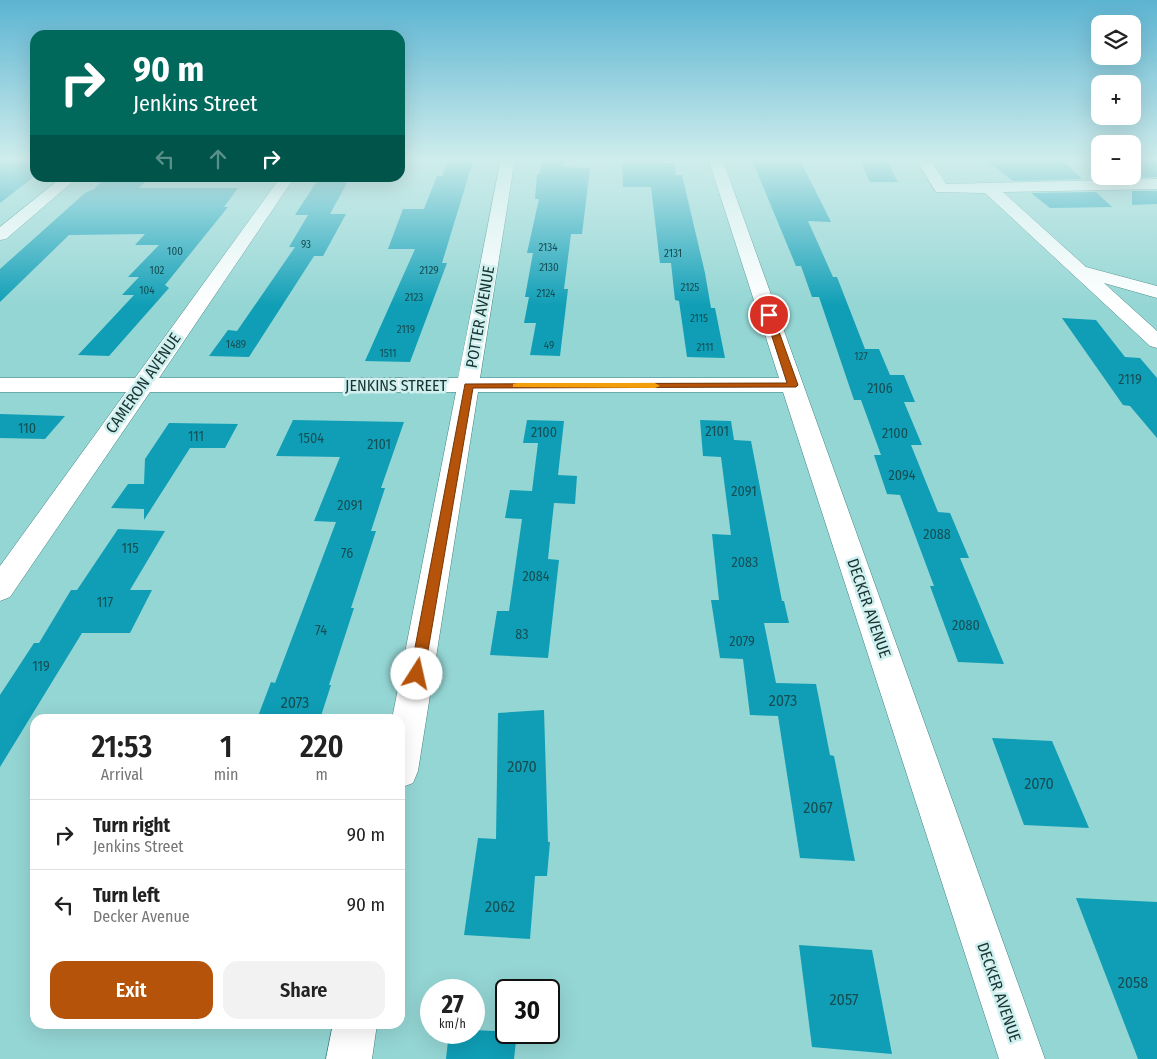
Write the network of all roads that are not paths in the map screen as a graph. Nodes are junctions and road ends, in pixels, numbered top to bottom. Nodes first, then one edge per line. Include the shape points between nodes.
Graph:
1 (34, 207) edge
2 (266, 207) edge
3 (499, 207) edge
4 (732, 207) edge
5 (1010, 207) edge
6 (0, 235) edge
7 (1080, 271) junction
8 (1157, 292) edge
9 (1157, 342) edge
10 (0, 385) edge
11 (142, 385) junction
12 (793, 385) junction
13 (468, 386) junction
14 (0, 589) edge
15 (405, 743) edge
16 (354, 1029) edge
17 (349, 1059) edge
18 (1022, 1059) edge

1 - 6 street
2 - 11 street, CAMERON AVENUE
3 - 13 street, POTTER AVENUE
4 - 12 street, DECKER AVENUE
5 - 7 street
7 - 8 street
7 - 9 street
10 - 11 street, JENKINS STREET
11 - 13 street, JENKINS STREET
11 - 14 street, CAMERON AVENUE
12 - 13 street, JENKINS STREET
12 - 18 street, DECKER AVENUE
13 - 15 street, POTTER AVENUE
16 - 17 street

